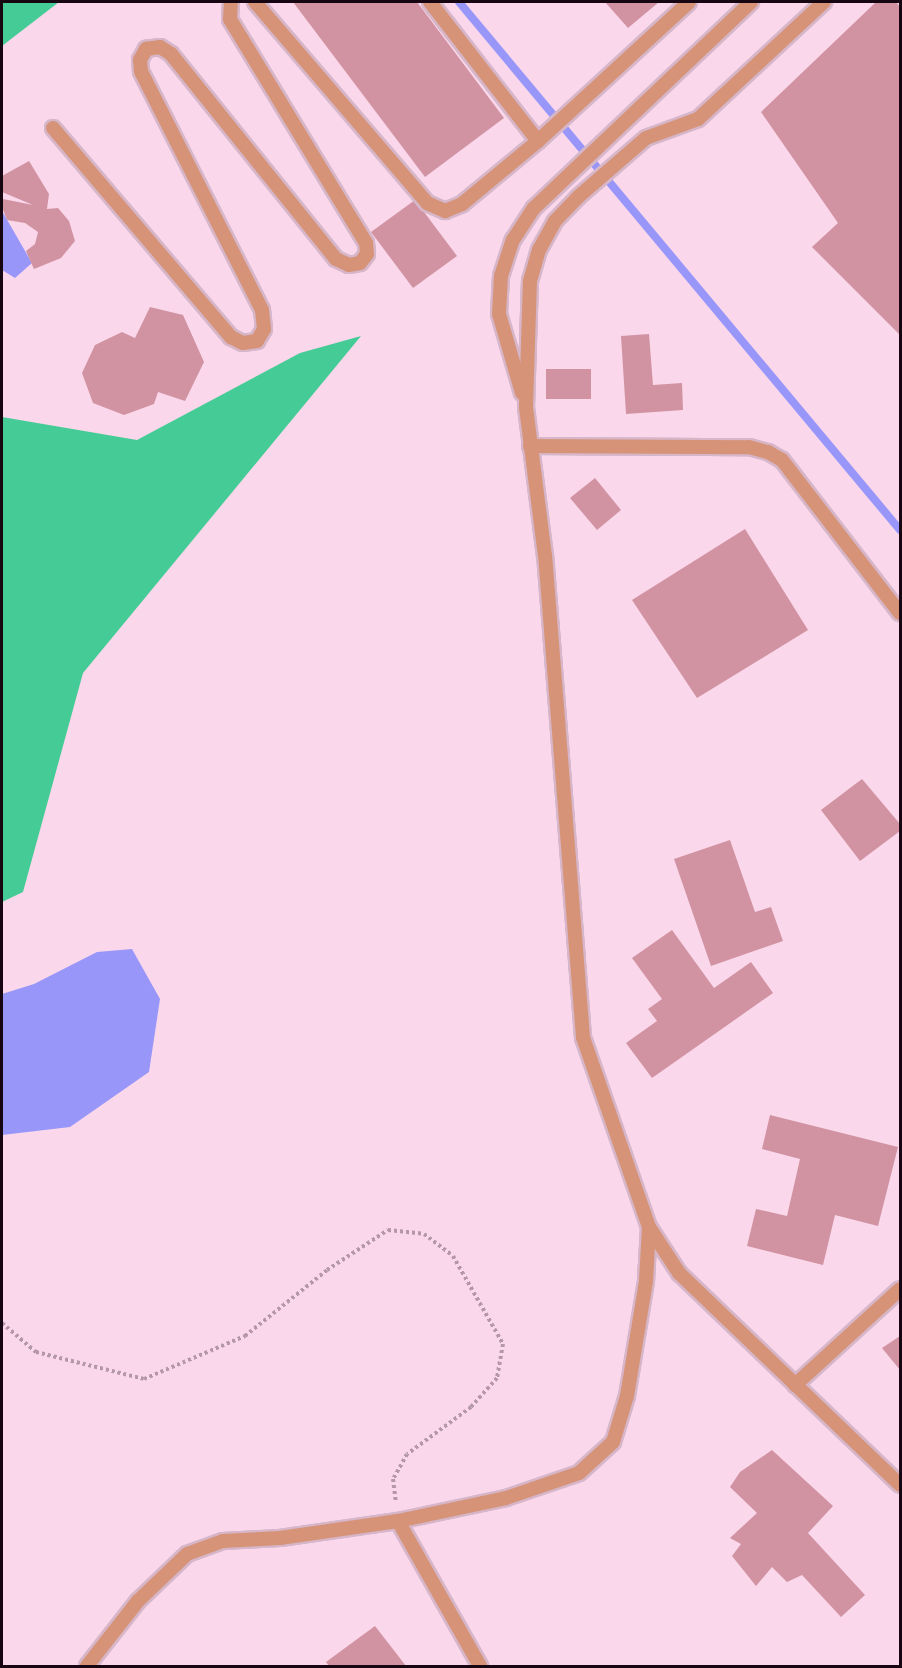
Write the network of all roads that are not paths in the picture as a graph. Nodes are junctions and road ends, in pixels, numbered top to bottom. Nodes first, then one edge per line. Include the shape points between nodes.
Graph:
1 (231, 2) edge
2 (255, 2) edge
3 (430, 2) edge
4 (689, 2) edge
5 (751, 2) edge
6 (824, 2) edge
7 (53, 128) dead end
8 (543, 136) junction
9 (526, 407) junction
10 (530, 446) junction
11 (900, 613) edge
12 (649, 1227) junction
13 (900, 1289) edge
14 (795, 1385) junction
15 (900, 1485) edge
16 (398, 1521) junction
17 (87, 1666) edge
18 (480, 1666) edge

1 - 7 lane via 230,19 366,243 367,254 360,263 349,265 336,259 171,54 160,47 146,49 141,71 262,310 264,329 257,341 243,343 231,337
2 - 8 lane via 428,203 445,211 462,204
3 - 8 lane
4 - 8 lane
5 - 9 lane via 534,208 513,240 501,276 499,314
6 - 9 lane via 698,119 646,138 555,221 539,250 530,281
9 - 10 lane
10 - 11 lane via 749,447 768,452 782,460
10 - 12 lane via 548,591 583,1036
12 - 14 lane via 679,1273
12 - 16 lane via 646,1281 627,1396 613,1442 579,1473 506,1498
13 - 14 lane
14 - 15 lane
16 - 17 lane via 280,1538 223,1541 187,1554 138,1601
16 - 18 lane

